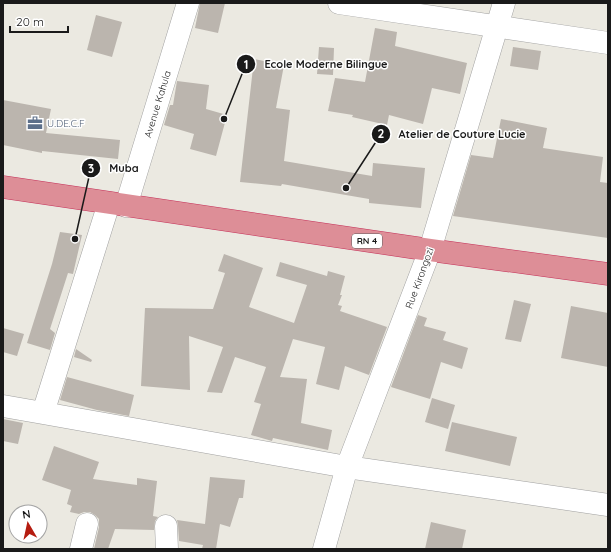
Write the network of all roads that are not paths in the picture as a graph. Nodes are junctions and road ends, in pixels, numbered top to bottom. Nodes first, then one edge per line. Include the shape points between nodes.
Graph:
1 (188, 3) edge
2 (339, 3) edge
3 (504, 3) edge
4 (496, 27) junction
5 (608, 43) edge
6 (3, 187) edge
7 (117, 204) junction
8 (430, 250) junction
9 (608, 274) edge
10 (3, 406) edge
11 (43, 413) junction
12 (347, 467) junction
13 (608, 505) edge
14 (87, 524) dead end
15 (166, 526) dead end
16 (81, 549) edge
17 (167, 549) edge
18 (324, 549) edge

1 - 7 street, Avenue Kahula
2 - 4 street
3 - 4 street, Rue Kirongozi
4 - 5 street
4 - 8 street, Rue Kirongozi
6 - 7 highway, RN 4
7 - 8 highway, RN 4
7 - 11 street, Avenue Kahula
8 - 9 highway, RN 4
8 - 12 street, Rue Kirongozi
10 - 11 street
11 - 12 street
12 - 13 street
12 - 18 street, Rue Kirongozi
14 - 16 street
15 - 17 street

